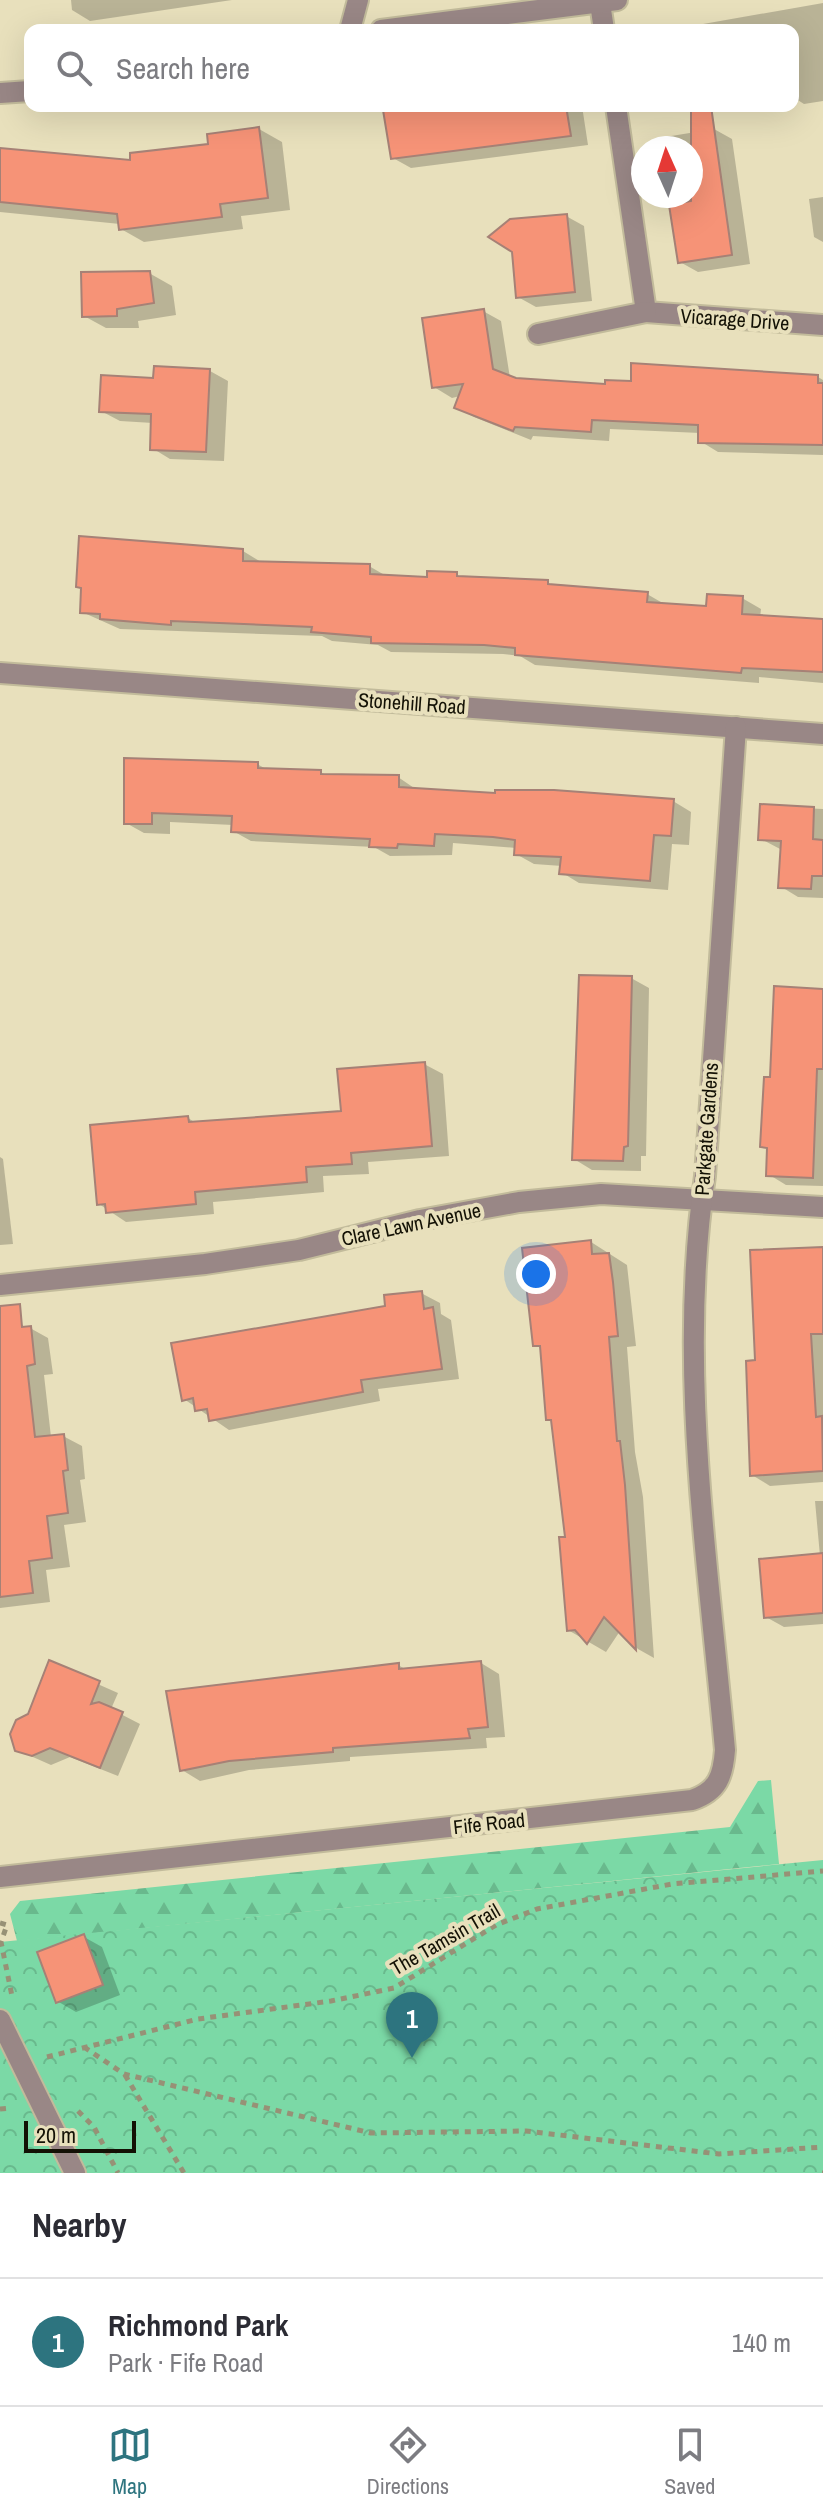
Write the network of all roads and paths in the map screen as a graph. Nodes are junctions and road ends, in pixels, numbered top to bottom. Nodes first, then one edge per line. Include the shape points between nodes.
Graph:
1 (358, 0) edge
2 (608, 1) edge
3 (352, 24) edge
4 (428, 24) edge
5 (605, 24) edge
6 (24, 91) edge
7 (0, 93) edge
8 (617, 112) edge
9 (646, 312) junction
10 (823, 325) edge
11 (538, 334) dead end
12 (0, 673) edge
13 (736, 727) junction
14 (823, 734) edge
15 (702, 1197) junction
16 (823, 1207) edge
17 (0, 1285) edge
18 (706, 1531) joint
19 (823, 1871) edge
20 (0, 1877) edge
21 (0, 1923) edge
22 (7, 2013) edge
23 (83, 2046) junction
24 (38, 2060) dead end
25 (124, 2074) junction
26 (823, 2147) edge
27 (75, 2173) edge
28 (184, 2173) edge

1 - 3 street
2 - 4 street
2 - 5 street
6 - 7 street
8 - 9 street
9 - 10 street, Vicarage Drive
9 - 11 street, Vicarage Drive
12 - 13 street, Stonehill Road
13 - 14 street, Stonehill Road
13 - 15 street, Parkgate Gardens
15 - 16 street, Clare Lawn Avenue
15 - 17 street, Clare Lawn Avenue via 601,1194 519,1202 283,1252
15 - 18 street, Parkgate Gardens via 697,1220 695,1395
18 - 20 street, Fife Road via 725,1750 718,1785 707,1795
19 - 23 path, The Tamsin Trail via 672,1884 537,1909 496,1925 394,1988 198,2019
21 - 22 path via 7,1925 1,1942
22 - 27 street
23 - 24 path, The Tamsin Trail
23 - 25 path
25 - 26 path via 371,2133 526,2131 719,2154
25 - 28 path

